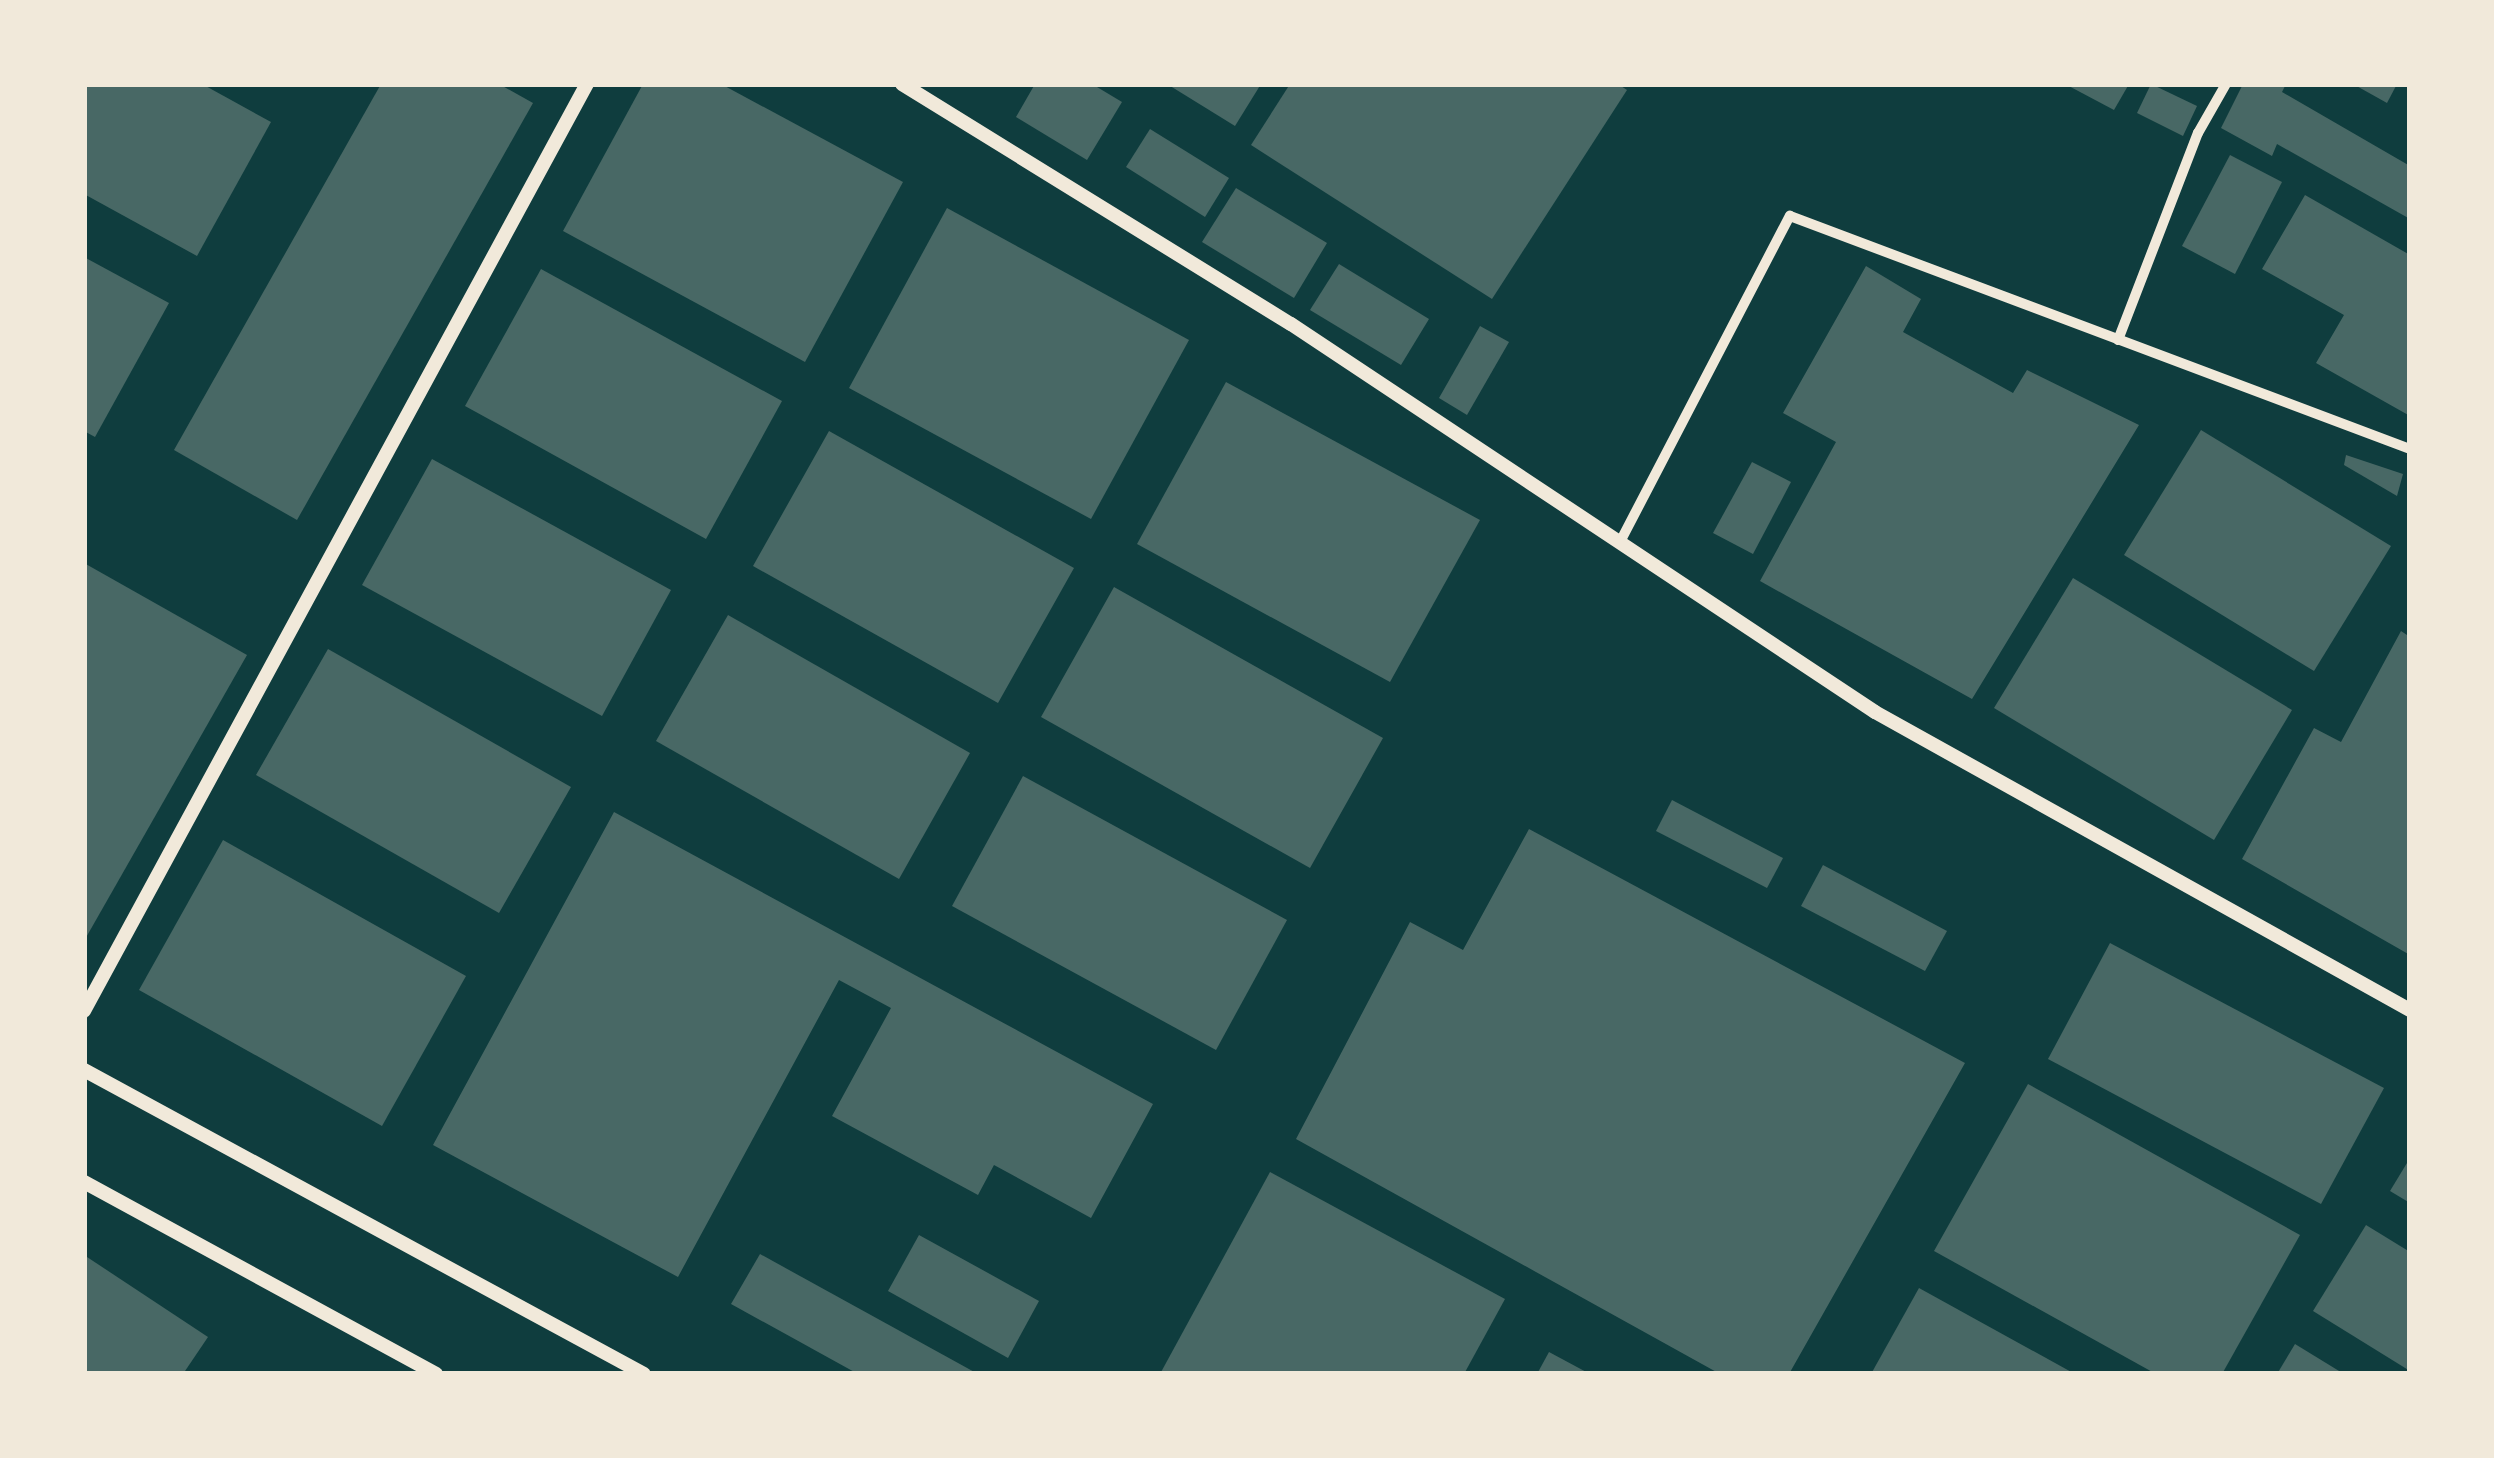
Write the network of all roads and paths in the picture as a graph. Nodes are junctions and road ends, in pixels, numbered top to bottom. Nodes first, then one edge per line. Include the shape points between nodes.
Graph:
1 (587, 84) edge
2 (902, 84) edge
3 (2226, 84) edge
4 (2118, 340) junction
5 (2410, 449) edge
6 (1620, 542) junction
7 (2410, 1010) edge
8 (84, 1011) edge
9 (84, 1070) edge
10 (84, 1182) edge
11 (436, 1374) edge
12 (644, 1374) edge

1 - 8 street
2 - 6 street via 1292,324
3 - 4 street via 2198,133
4 - 5 street
4 - 6 street via 1790,216
6 - 7 street via 1875,712
9 - 12 street
10 - 11 street

